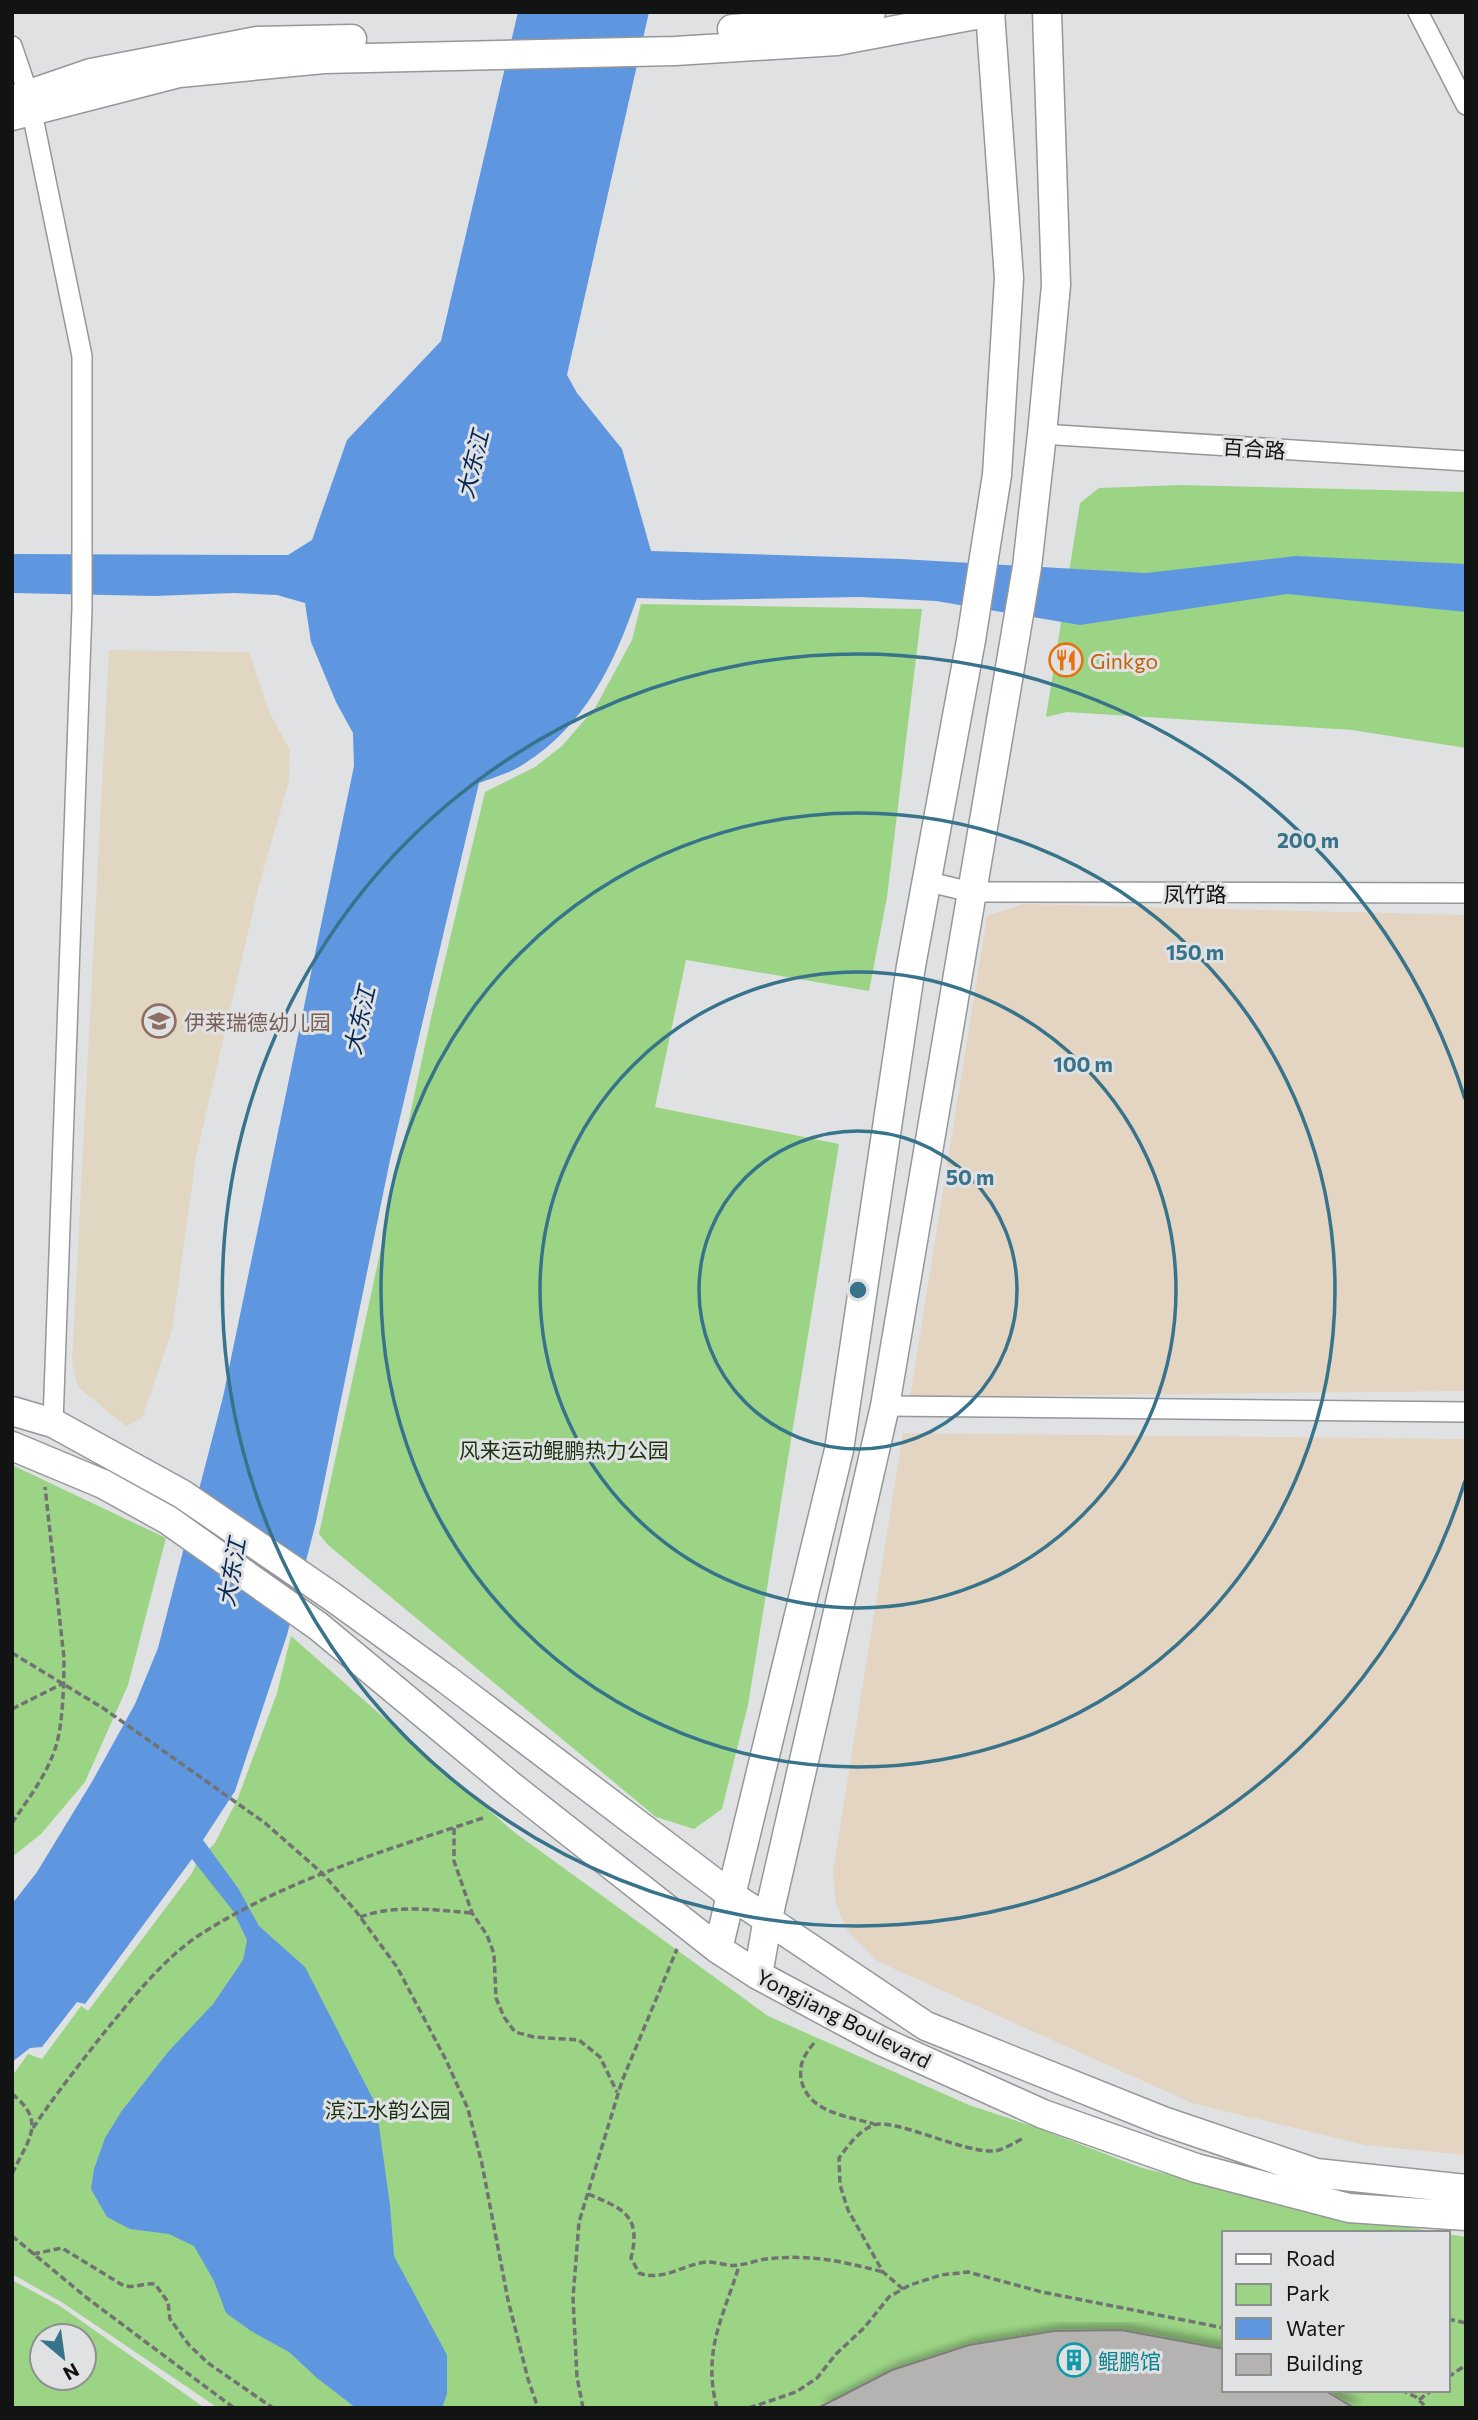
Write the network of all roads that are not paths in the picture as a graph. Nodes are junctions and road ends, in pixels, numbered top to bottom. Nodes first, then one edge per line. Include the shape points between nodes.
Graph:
1 (871, 12) edge
2 (991, 12) edge
3 (1047, 12) edge
4 (1418, 12) edge
5 (678, 43) junction
6 (12, 46) edge
7 (1466, 105) edge
8 (21, 106) edge
9 (1042, 434) junction
10 (1466, 461) edge
11 (925, 881) junction
12 (971, 892) junction
13 (1466, 893) edge
14 (885, 1406) junction
15 (12, 1411) edge
16 (1466, 1412) edge
17 (53, 1423) junction
18 (12, 1446) edge
19 (731, 1895) junction
20 (768, 1919) junction
21 (718, 1949) junction
22 (758, 1975) junction
23 (1466, 2189) edge
24 (1466, 2216) edge

1 - 5 street
2 - 5 street via 837,41
2 - 11 street via 1009,278 997,475
3 - 9 street via 1056,285
4 - 7 street
5 - 8 street via 472,46 324,58 179,73
6 - 8 street
8 - 17 street via 82,356 82,608
9 - 10 street, 百合路
9 - 12 street via 1027,567
11 - 12 street, 凤竹路
11 - 19 street via 839,1450
12 - 13 street, 凤竹路
12 - 14 street
14 - 16 street
14 - 20 street
15 - 17 street
17 - 19 street, Yongjiang Boulevard via 182,1494 334,1598
18 - 21 street, Yongjiang Boulevard via 103,1484 168,1520 318,1626
19 - 20 street, Yongjiang Boulevard
19 - 21 street
20 - 22 street
20 - 23 street, Yongjiang Boulevard via 926,2026 1163,2121 1316,2173
21 - 22 street, Yongjiang Boulevard
22 - 24 street, Yongjiang Boulevard via 881,2041 1044,2113 1196,2168 1349,2208

